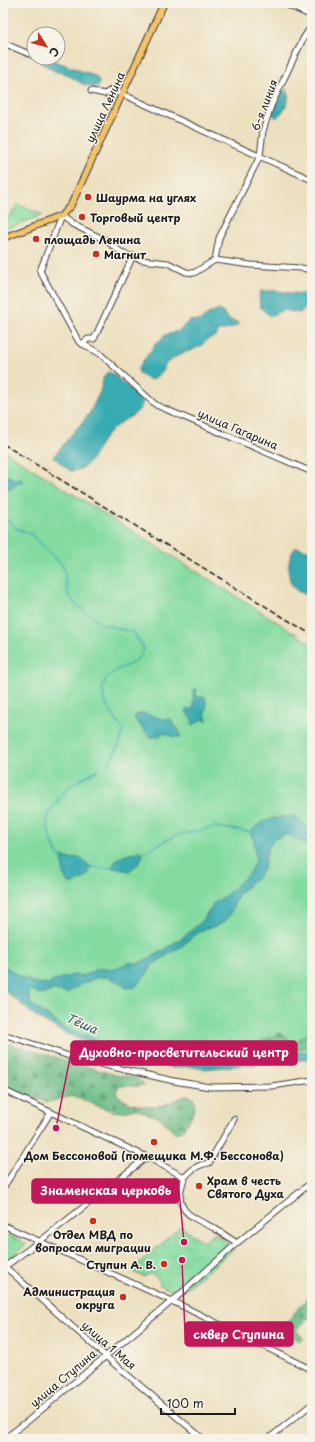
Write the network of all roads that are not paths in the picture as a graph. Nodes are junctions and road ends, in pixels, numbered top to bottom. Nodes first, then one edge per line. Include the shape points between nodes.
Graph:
1 (164, 3) edge
2 (283, 3) edge
3 (312, 16) edge
4 (312, 26) edge
5 (3, 43) edge
6 (26, 53) edge
7 (91, 90) dead end
8 (122, 94) junction
9 (260, 156) junction
10 (312, 180) edge
11 (61, 216) junction
12 (3, 238) edge
13 (133, 256) junction
14 (216, 260) junction
15 (312, 270) edge
16 (82, 344) junction
17 (312, 472) edge
18 (3, 1034) edge
19 (312, 1080) edge
20 (3, 1090) edge
21 (51, 1112) junction
22 (234, 1119) dead end
23 (147, 1157) junction
24 (184, 1177) junction
25 (312, 1182) edge
26 (3, 1188) edge
27 (3, 1225) edge
28 (39, 1240) junction
29 (237, 1243) junction
30 (4, 1267) edge
31 (172, 1301) junction
32 (105, 1356) junction
33 (312, 1370) edge
34 (312, 1404) edge
35 (4, 1439) edge
36 (203, 1439) edge
37 (268, 1439) edge

1 - 8 main road, улица Ленина
2 - 3 street
4 - 9 street, 6-я линия via 302,39 271,106 263,130
5 - 6 street
7 - 8 street via 105,94 111,90
8 - 9 street
8 - 11 main road, улица Ленина via 71,205
9 - 10 street
9 - 14 street, 6-я линия via 219,238
11 - 12 main road
11 - 13 street
11 - 16 street via 40,271
13 - 14 street via 142,260 168,263 194,273
13 - 16 street via 94,340 88,339
14 - 15 street
16 - 17 street, улица Гагарина via 100,353 156,405
18 - 19 street via 78,1058 210,1087 272,1086
20 - 21 street
21 - 23 street
21 - 26 street
22 - 24 street via 209,1163 202,1164
23 - 24 street
23 - 28 street
24 - 29 street via 180,1198 182,1207 188,1215
25 - 29 street, улица Ступина
27 - 28 street
28 - 30 street
28 - 31 street
29 - 31 street, улица Ступина
30 - 32 street, улица 1 Мая
31 - 32 street, улица Ступина
31 - 33 street
32 - 35 street, улица Ступина
32 - 36 street, улица 1 Мая
34 - 37 street

